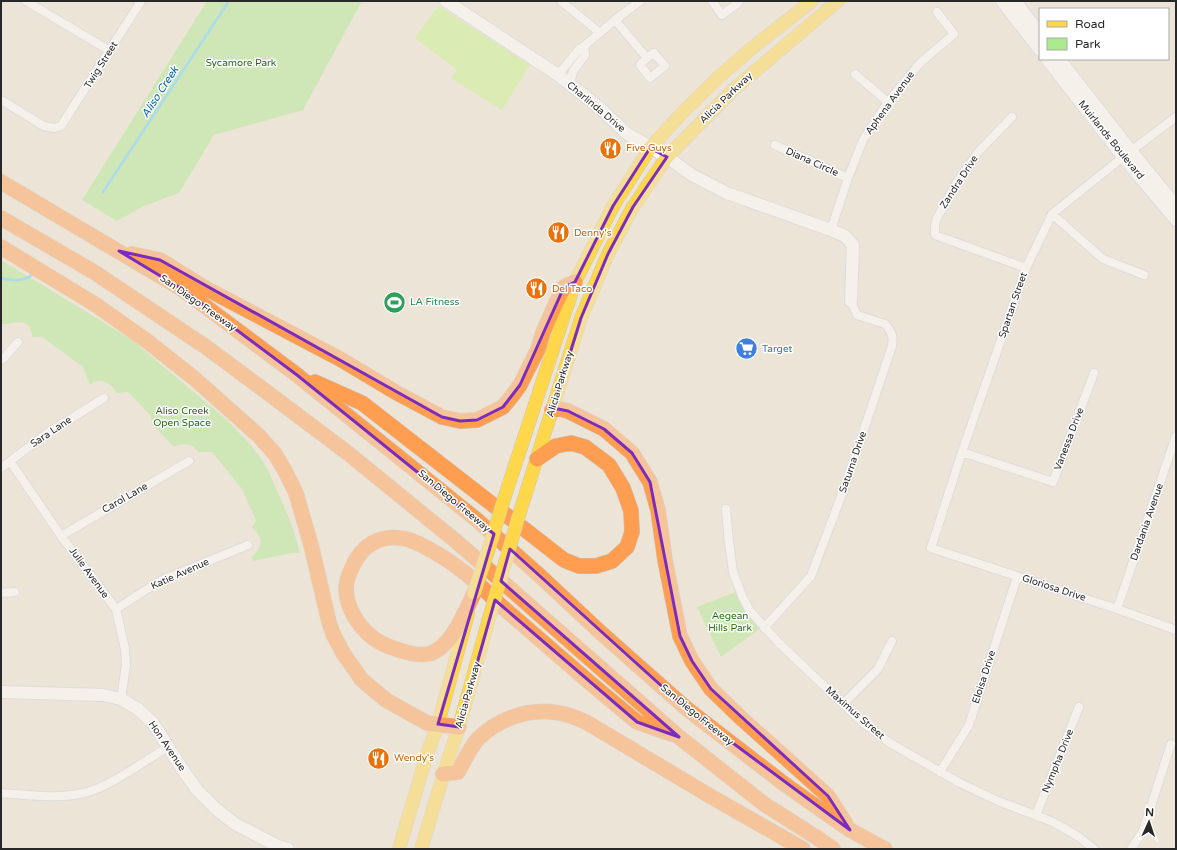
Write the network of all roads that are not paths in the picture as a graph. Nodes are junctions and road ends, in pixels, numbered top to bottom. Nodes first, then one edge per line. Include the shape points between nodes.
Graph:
1 (26, 1) edge
2 (141, 1) edge
3 (446, 1) edge
4 (561, 1) edge
5 (640, 1) edge
6 (712, 1) edge
7 (736, 1) edge
8 (812, 1) edge
9 (838, 1) edge
10 (1002, 1) edge
11 (1014, 1) edge
12 (937, 12) dead end
13 (615, 20) junction
14 (600, 33) junction
15 (1039, 33) edge
16 (584, 46) junction
17 (1039, 49) edge
18 (110, 51) junction
19 (647, 58) dead end
20 (1048, 60) edge
21 (1060, 60) edge
22 (855, 74) dead end
23 (558, 75) junction
24 (570, 84) junction
25 (1, 100) edge
26 (888, 102) junction
27 (1012, 117) dead end
28 (1176, 117) edge
29 (775, 146) dead end
30 (650, 148) junction
31 (1127, 154) junction
32 (667, 157) junction
33 (848, 178) junction
34 (1, 182) edge
35 (1176, 206) edge
36 (1052, 214) junction
37 (1, 218) edge
38 (1176, 220) edge
39 (831, 230) junction
40 (1, 247) edge
41 (119, 251) junction
42 (1026, 268) junction
43 (1144, 275) dead end
44 (577, 279) junction
45 (595, 283) junction
46 (851, 301) joint
47 (18, 342) dead end
48 (1, 360) edge
49 (1094, 373) dead end
50 (297, 374) junction
51 (104, 398) dead end
52 (534, 407) junction
53 (556, 409) junction
54 (1176, 436) edge
55 (962, 452) junction
56 (537, 459) junction
57 (10, 461) junction
58 (189, 461) dead end
59 (1, 468) edge
60 (726, 509) dead end
61 (61, 536) junction
62 (248, 545) dead end
63 (931, 548) joint
64 (1017, 577) junction
65 (14, 592) dead end
66 (1, 593) edge
67 (474, 593) junction
68 (116, 609) junction
69 (1117, 609) junction
70 (764, 628) junction
71 (1176, 630) edge
72 (892, 641) dead end
73 (1, 692) edge
74 (121, 700) junction
75 (843, 704) junction
76 (1079, 707) dead end
77 (438, 724) junction
78 (459, 727) junction
79 (679, 737) junction
80 (1171, 744) dead end
81 (168, 747) junction
82 (940, 772) junction
83 (444, 774) junction
84 (1, 793) edge
85 (1036, 815) junction
86 (850, 830) junction
87 (288, 849) edge
88 (399, 849) edge
89 (421, 849) edge
90 (803, 849) edge
91 (833, 849) edge
92 (885, 849) edge
93 (1094, 849) edge
94 (1131, 849) edge

1 - 18 street
2 - 18 street, Twig Street
3 - 23 street, Charlinda Drive
4 - 14 street
5 - 13 street
6 - 7 street via 722,15 738,3
8 - 30 main road, Alicia Parkway via 721,75
9 - 32 main road, Alicia Parkway via 734,89
10 - 17 street
11 - 15 street
12 - 26 street, Aphena Avenue via 954,34 920,63
13 - 14 street
13 - 19 street
14 - 16 street
16 - 23 street via 578,49
16 - 24 street via 585,55 573,72
18 - 25 street, Twig Street via 58,128 44,126
20 - 31 street, Muirlands Boulevard
21 - 31 street, Muirlands Boulevard
22 - 26 street
23 - 24 street, Charlinda Drive
24 - 30 street, Charlinda Drive via 626,133
26 - 33 street, Aphena Avenue via 863,140
27 - 42 street, Zandra Drive via 979,151 957,182 938,215 935,235
28 - 31 street, Spartan Street
29 - 33 street, Diana Circle
30 - 32 street, Charlinda Drive
30 - 44 main road, Alicia Parkway via 613,206
31 - 35 street, Muirlands Boulevard
31 - 36 street, Spartan Street
31 - 38 street, Muirlands Boulevard
32 - 39 street, Charlinda Drive via 692,175 727,193
32 - 45 main road, Alicia Parkway via 633,208
33 - 39 street, Aphena Avenue
34 - 41 highway, San Diego Freeway
36 - 42 street, Spartan Street
36 - 43 street via 1103,259
37 - 79 highway via 86,267 206,347 349,454 457,542
39 - 46 street, Charlinda Drive via 845,236 853,245
40 - 77 highway via 96,305 147,340 259,436 275,454 296,493 329,622 342,653 362,680 386,700 427,723
41 - 44 highway via 160,260 207,289 340,359 397,393 442,417 460,421 477,420 503,407 520,385 564,287
41 - 50 highway, San Diego Freeway via 182,289
42 - 55 street, Spartan Street
44 - 45 main road
44 - 52 main road, Alicia Parkway
45 - 53 main road, Alicia Parkway via 581,318
46 - 70 street, Saturna Drive via 858,315 885,324 893,336 892,346 845,486 811,576
47 - 48 street
49 - 55 street, Vanessa Drive via 1053,482
50 - 56 highway via 362,403 564,560 579,566 596,566 612,561 627,547 632,532 632,518 623,488 608,465 585,447 571,443 556,446
50 - 86 highway, San Diego Freeway via 477,520 687,709 783,783
51 - 57 street, Sara Lane via 46,434
52 - 53 main road
52 - 67 main road, Alicia Parkway, bridge
53 - 56 main road, Alicia Parkway
53 - 86 highway via 568,411 604,429 632,453 650,482 658,510 680,636 692,661 711,689 828,796
54 - 69 street, Dardania Avenue
55 - 63 street, Spartan Street
56 - 78 main road, Alicia Parkway, bridge
57 - 59 street, Sara Lane
57 - 61 street, Julie Avenue
58 - 61 street, Carol Lane
60 - 70 street, Maximus Street via 733,572 750,611
61 - 68 street, Julie Avenue
62 - 68 street, Katie Avenue via 160,582
63 - 64 street, Gloriosa Drive
64 - 69 street, Gloriosa Drive
64 - 82 street, Eloisa Drive via 969,724
65 - 66 street
67 - 77 main road, Alicia Parkway
67 - 79 highway via 445,644 429,654 419,655 388,646 372,638 357,622 346,590 354,561 360,552 370,545 391,538 417,542 457,567 637,722
68 - 74 street, Julie Avenue via 126,665
69 - 71 street, Gloriosa Drive
70 - 75 street, Maximus Street
72 - 75 street via 878,669
73 - 74 street, Hon Avenue via 103,695
74 - 81 street, Hon Avenue via 138,709 154,723
75 - 82 street, Maximus Street via 890,743
76 - 85 street, Nympha Drive
77 - 78 highway
77 - 88 main road, Alicia Parkway
78 - 83 main road, Alicia Parkway
79 - 91 highway via 764,804
80 - 94 street via 1143,831
81 - 84 street via 110,783 85,793 60,796
81 - 87 street, Hon Avenue via 197,790 215,808 235,824
82 - 85 street, Maximus Street via 998,801
83 - 89 main road, Alicia Parkway
83 - 90 highway via 458,772 482,735 495,726 517,715 554,712 586,722
85 - 93 street, Maximus Street via 1066,829
86 - 92 highway, San Diego Freeway

